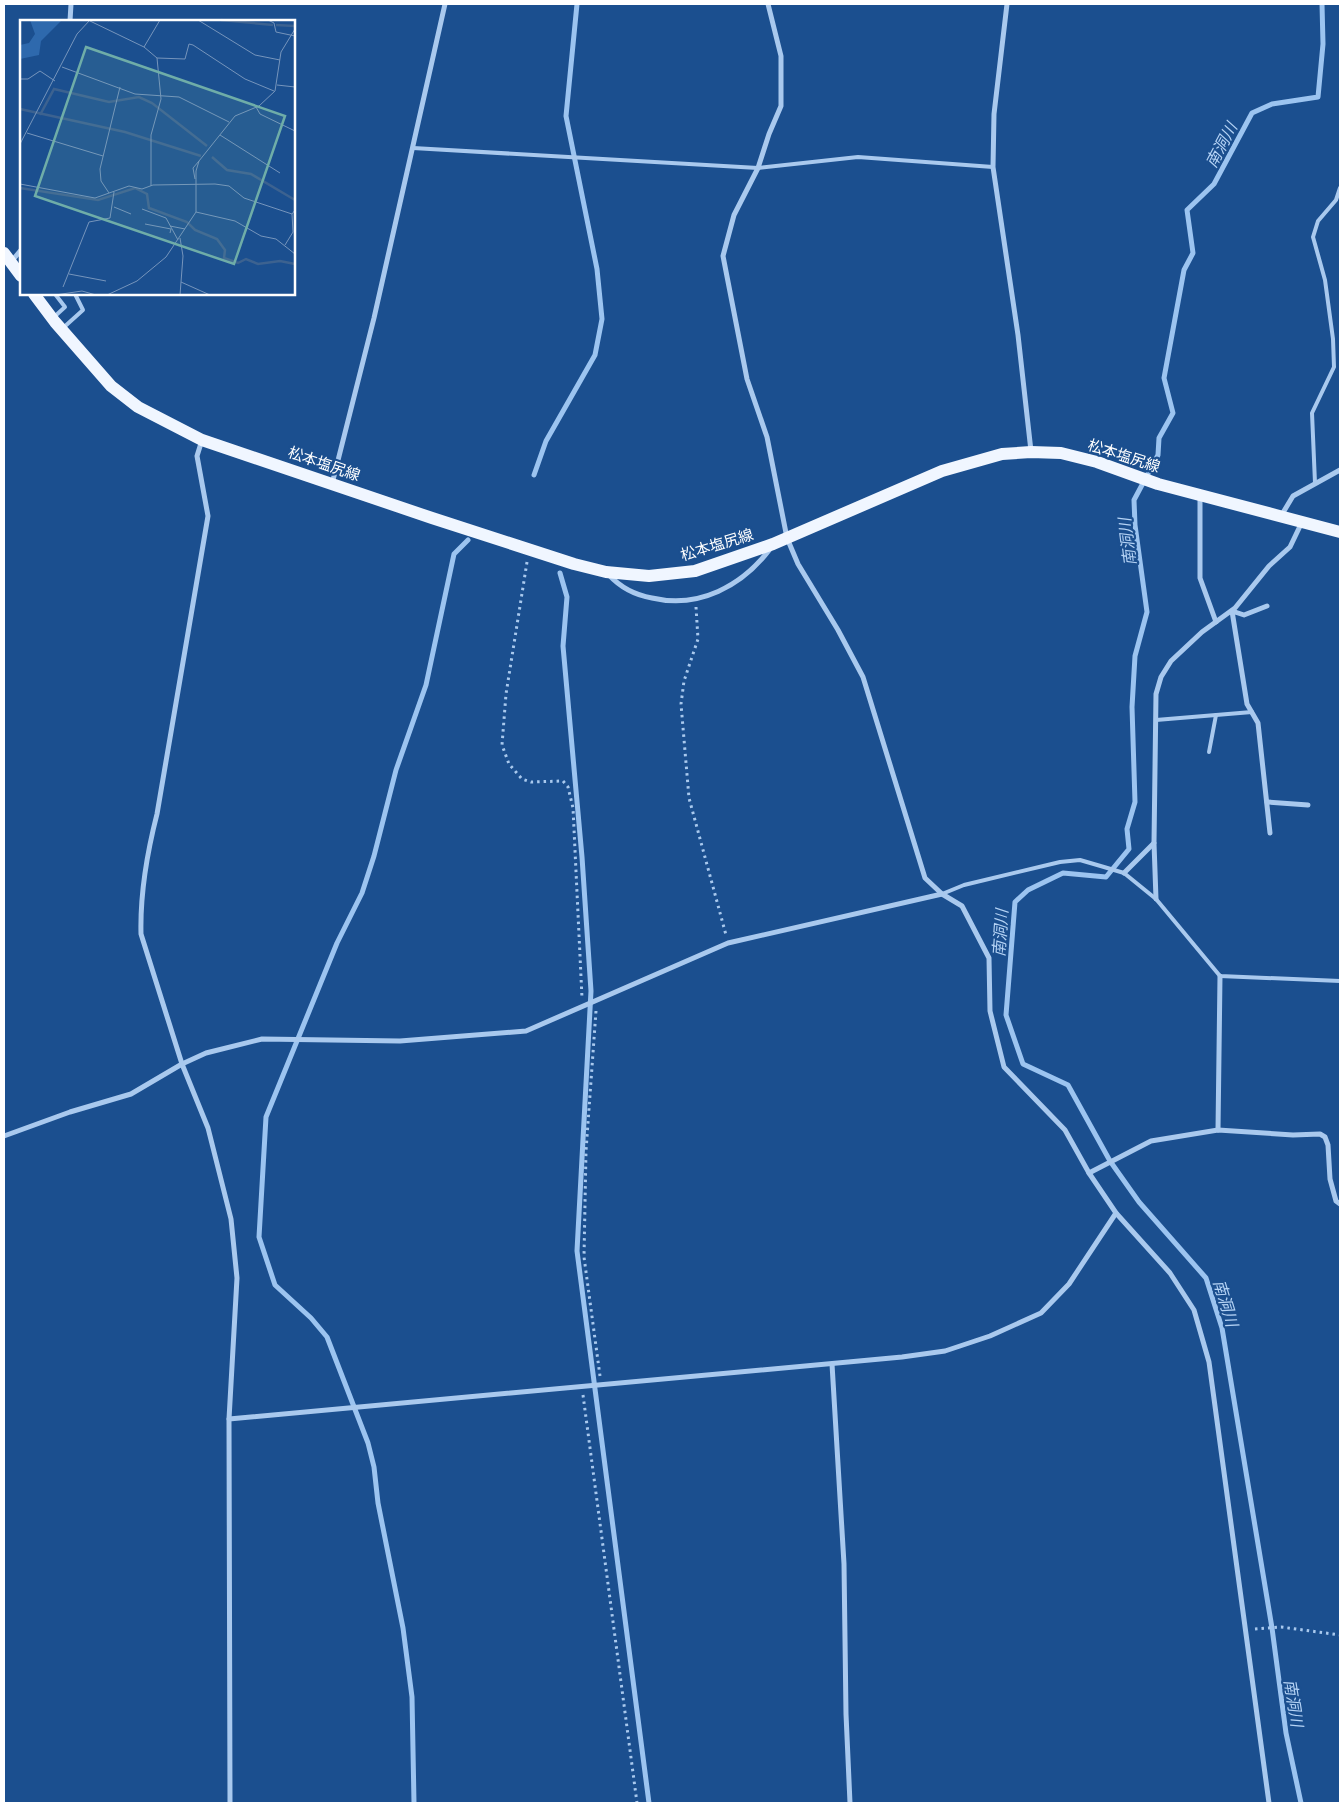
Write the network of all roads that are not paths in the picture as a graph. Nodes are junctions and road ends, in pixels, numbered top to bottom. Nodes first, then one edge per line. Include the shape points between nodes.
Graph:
1 (71, 4) edge
2 (445, 4) edge
3 (768, 4) edge
4 (1007, 4) edge
5 (70, 20) edge
6 (413, 148) junction
7 (993, 167) junction
8 (758, 168) junction
9 (1340, 188) edge
10 (20, 251) edge
11 (7, 258) edge
12 (20, 275) edge
13 (35, 295) edge
14 (56, 295) edge
15 (76, 295) edge
16 (53, 319) junction
17 (61, 329) junction
18 (202, 440) junction
19 (1031, 452) junction
20 (1340, 470) edge
21 (1315, 483) junction
22 (332, 484) junction
23 (1200, 495) junction
24 (1281, 516) junction
25 (1303, 522) junction
26 (1340, 532) edge
27 (787, 538) junction
28 (773, 544) junction
29 (606, 572) junction
30 (1267, 606) dead end
31 (1232, 611) junction
32 (1216, 622) junction
33 (1252, 712) junction
34 (1216, 715) junction
35 (1156, 720) junction
36 (1209, 752) dead end
37 (1267, 802) junction
38 (1308, 804) dead end
39 (1270, 834) dead end
40 (1154, 843) junction
41 (1124, 873) junction
42 (942, 894) junction
43 (1156, 899) junction
44 (1220, 976) junction
45 (1340, 981) edge
46 (182, 1064) junction
47 (1218, 1130) junction
48 (4, 1136) edge
49 (1089, 1174) junction
50 (1340, 1204) edge
51 (1116, 1213) junction
52 (832, 1364) junction
53 (229, 1419) junction
54 (230, 1803) edge
55 (850, 1803) edge
56 (1269, 1803) edge

1 - 5 street
2 - 6 street
3 - 8 street via 781,56 781,106
4 - 7 street via 994,114
6 - 8 lane
6 - 22 street
7 - 8 lane via 858,157
7 - 19 street via 1018,335
8 - 27 street via 734,215 723,256 747,379 766,437
9 - 21 lane via 1336,200 1318,221 1313,237 1325,280 1334,358 1334,367 1312,413
10 - 11 street
11 - 12 main road
13 - 16 main road, 松本塩尻線
14 - 16 lane via 65,307
15 - 17 lane via 83,310
16 - 17 main road, 松本塩尻線
17 - 18 main road, 松本塩尻線 via 110,386 138,407
18 - 22 main road, 松本塩尻線
18 - 46 street via 197,456 208,516 150,845 141,916 142,934
19 - 23 main road, 松本塩尻線 via 1061,453 1097,462
19 - 27 main road, 松本塩尻線 via 1002,454 942,471
20 - 21 street
21 - 24 street via 1293,496
22 - 29 main road, 松本塩尻線
23 - 24 main road, 松本塩尻線
23 - 32 street via 1200,578
24 - 25 main road, 松本塩尻線
25 - 26 main road, 松本塩尻線
25 - 31 street via 1290,547 1269,566
27 - 28 main road, 松本塩尻線
27 - 42 street via 798,564 862,677 925,878
28 - 29 main road, 松本塩尻線 via 695,571 648,576
28 - 29 street via 754,566 729,586 695,600 673,602 640,596 625,589
30 - 31 street via 1244,615
31 - 32 street
31 - 33 street via 1247,704
32 - 35 street via 1170,661 1156,694
33 - 34 lane
33 - 37 street via 1258,722
34 - 35 lane
34 - 36 lane
35 - 40 street
37 - 38 street
37 - 39 street
40 - 41 street
40 - 43 street
41 - 42 lane via 1080,860 1060,862 964,885
41 - 43 lane
42 - 46 street via 728,943 526,1031 400,1041 262,1038 206,1053
42 - 49 street via 962,906 989,958 990,1011 1004,1067 1065,1130
43 - 44 lane
44 - 45 lane
44 - 47 street
46 - 48 street via 131,1094
46 - 53 street via 208,1128 231,1219 237,1278
47 - 49 street via 1151,1141
47 - 50 street via 1325,1137 1332,1190
49 - 51 street
51 - 52 street via 1069,1284 1041,1313 990,1336 945,1351
51 - 56 street via 1170,1273 1194,1310 1210,1362
52 - 53 street
52 - 55 street via 844,1564
53 - 54 street

